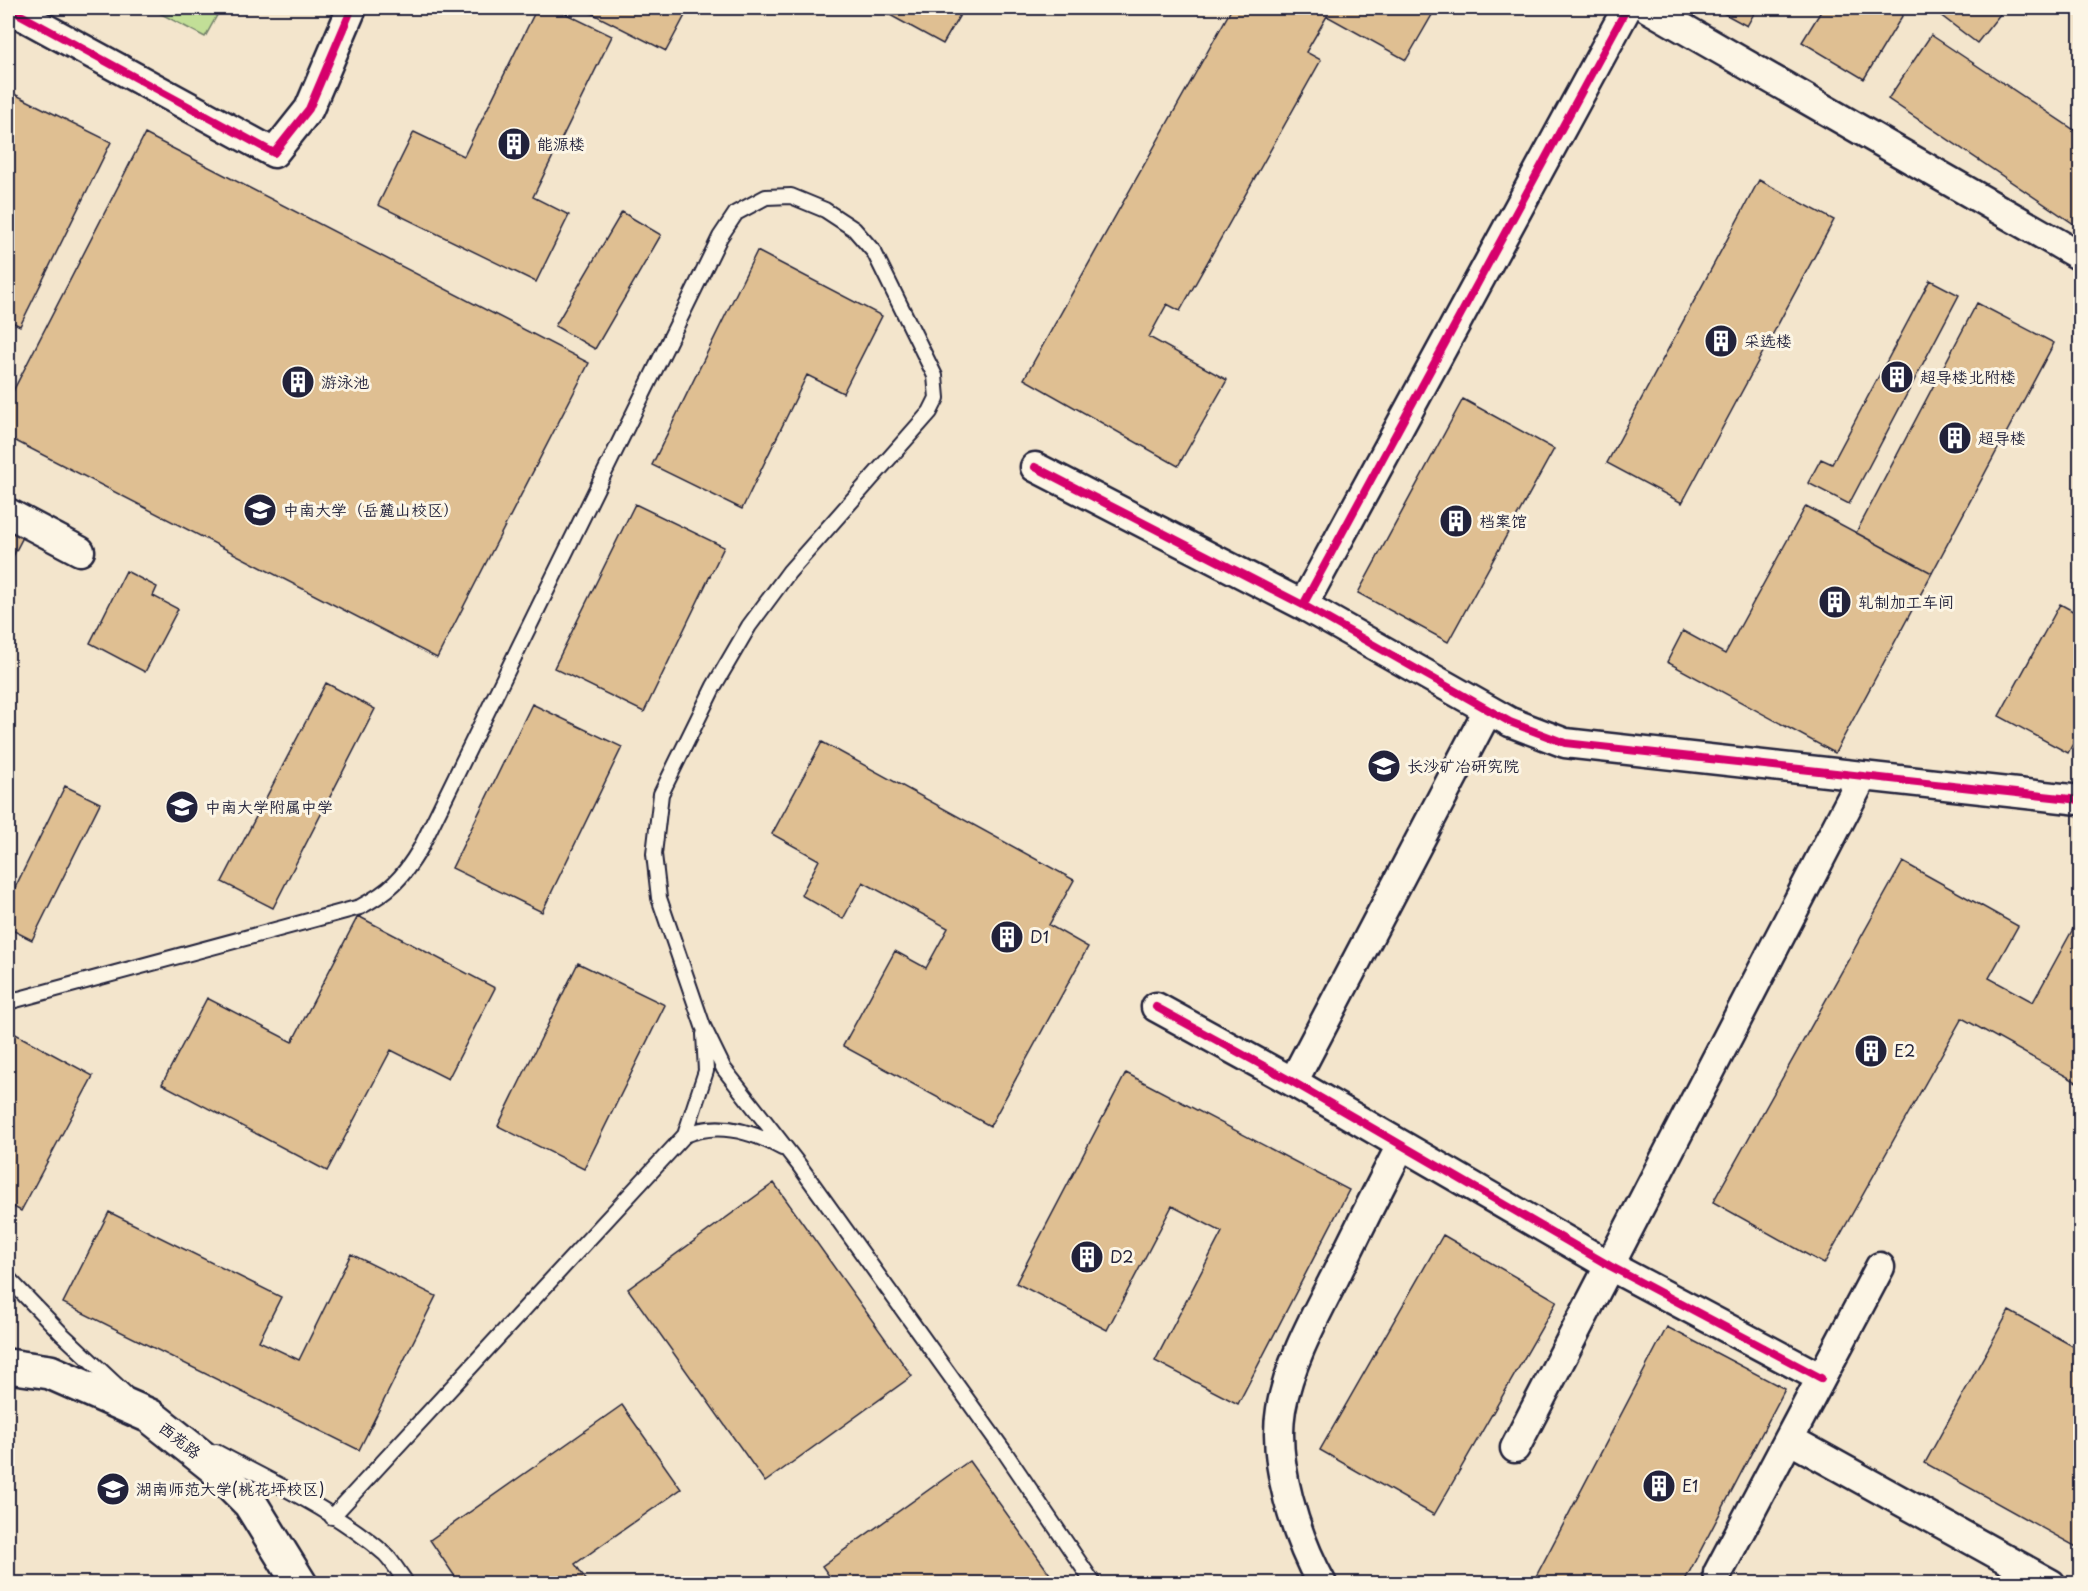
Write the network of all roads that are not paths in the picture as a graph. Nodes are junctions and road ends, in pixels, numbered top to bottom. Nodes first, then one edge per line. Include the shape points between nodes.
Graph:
1 (8, 8) edge
2 (352, 8) edge
3 (1627, 8) edge
4 (1648, 8) edge
5 (2080, 256) edge
6 (1035, 467) dead end
7 (8, 513) edge
8 (80, 551) dead end
9 (1303, 605) junction
10 (1488, 710) junction
11 (1863, 776) junction
12 (2080, 800) edge
13 (8, 1002) edge
14 (1156, 1007) dead end
15 (703, 1026) junction
16 (1293, 1082) junction
17 (685, 1136) junction
18 (1401, 1145) junction
19 (789, 1152) junction
20 (1610, 1266) junction
21 (1880, 1267) dead end
22 (8, 1278) edge
23 (8, 1366) edge
24 (1821, 1378) junction
25 (150, 1416) junction
26 (1789, 1439) junction
27 (1515, 1448) dead end
28 (332, 1517) junction
29 (1718, 1573) dead end
30 (300, 1584) edge
31 (407, 1584) edge
32 (1094, 1584) edge
33 (1322, 1584) edge
34 (2051, 1584) edge

1 - 2 street via 274,153 309,110
3 - 9 street
4 - 5 street
6 - 9 street
7 - 8 street
9 - 10 street
10 - 11 street via 1565,743
10 - 16 street
11 - 12 street
11 - 20 street
13 - 15 lane via 360,907 402,879 720,237 736,213 766,197 791,196 825,210 854,229 874,252 935,376 937,398 930,412 789,572 749,626 714,686 661,794 654,854 658,898
14 - 16 street
15 - 17 lane via 706,1071
15 - 19 lane via 724,1069
16 - 18 street
17 - 19 lane via 700,1129 735,1129 759,1135
17 - 28 lane
18 - 20 street
18 - 33 street via 1312,1322 1281,1410 1280,1451 1291,1510
19 - 32 lane via 997,1441
20 - 24 street
20 - 27 street
21 - 24 street
22 - 25 lane
23 - 25 street, 西苑路 via 50,1372
24 - 26 street
25 - 28 lane
25 - 30 street, 西苑路 via 214,1467 250,1503
26 - 29 street
26 - 34 street
28 - 31 lane via 387,1556

